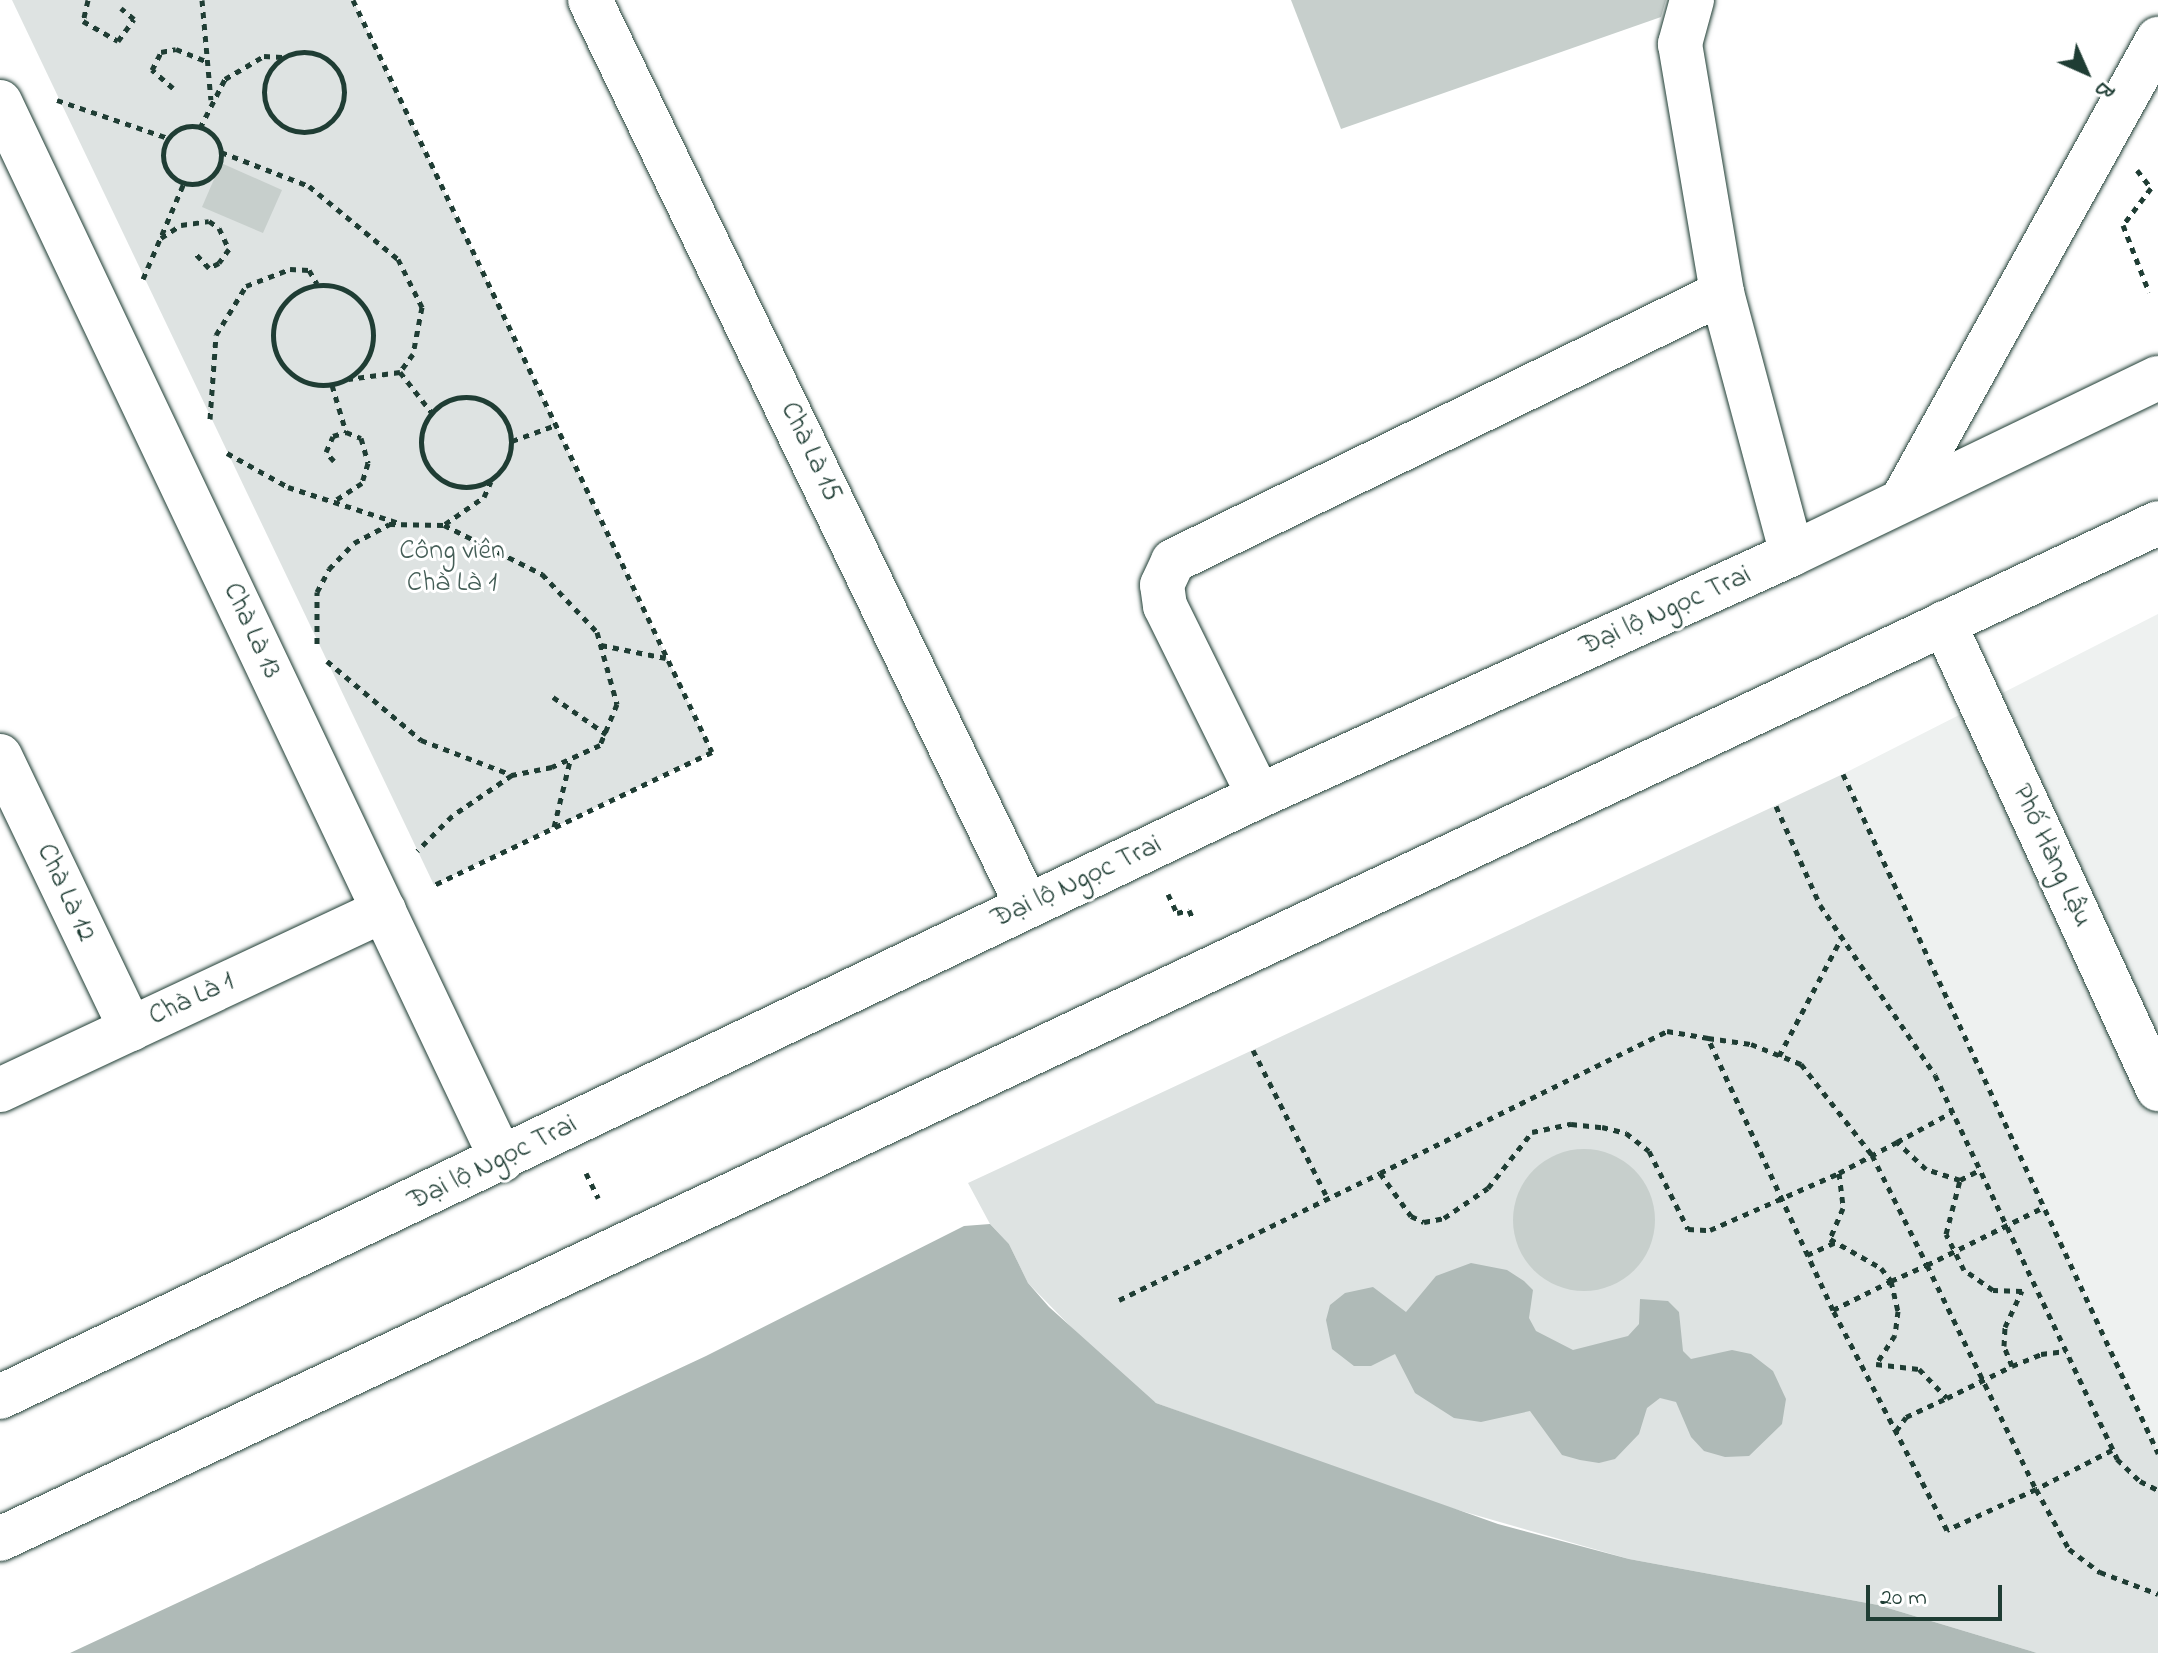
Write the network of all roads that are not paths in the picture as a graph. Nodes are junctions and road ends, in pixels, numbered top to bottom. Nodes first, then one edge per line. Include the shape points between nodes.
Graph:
1 (590, 0) edge
2 (1692, 0) edge
3 (2158, 39) edge
4 (0, 102) edge
5 (1722, 293) junction
6 (2158, 378) edge
7 (1904, 497) junction
8 (2158, 523) edge
9 (1792, 554) junction
10 (1944, 623) junction
11 (0, 756) edge
12 (1259, 796) junction
13 (1027, 906) junction
14 (384, 910) junction
15 (131, 1029) junction
16 (2158, 1089) edge
17 (0, 1090) edge
18 (502, 1160) junction
19 (0, 1397) edge
20 (0, 1539) edge

1 - 13 street, Chà Là 15
2 - 5 street via 1680,44
3 - 7 street
4 - 14 street, Chà Là 13
5 - 9 street
5 - 12 street via 1607,342 1186,545 1165,570 1165,606
6 - 7 street, Đại lộ Ngọc Trai
7 - 9 street, Đại lộ Ngọc Trai
8 - 10 street
9 - 12 street, Đại lộ Ngọc Trai
10 - 16 street, Phố Hàng Lậu
10 - 20 street
11 - 15 street, Chà Là 12
12 - 13 street, Đại lộ Ngọc Trai
13 - 18 street, Đại lộ Ngọc Trai
14 - 15 street, Chà Là 1
14 - 18 street, Chà Là 13
15 - 17 street, Chà Là 1
18 - 19 street, Đại lộ Ngọc Trai

